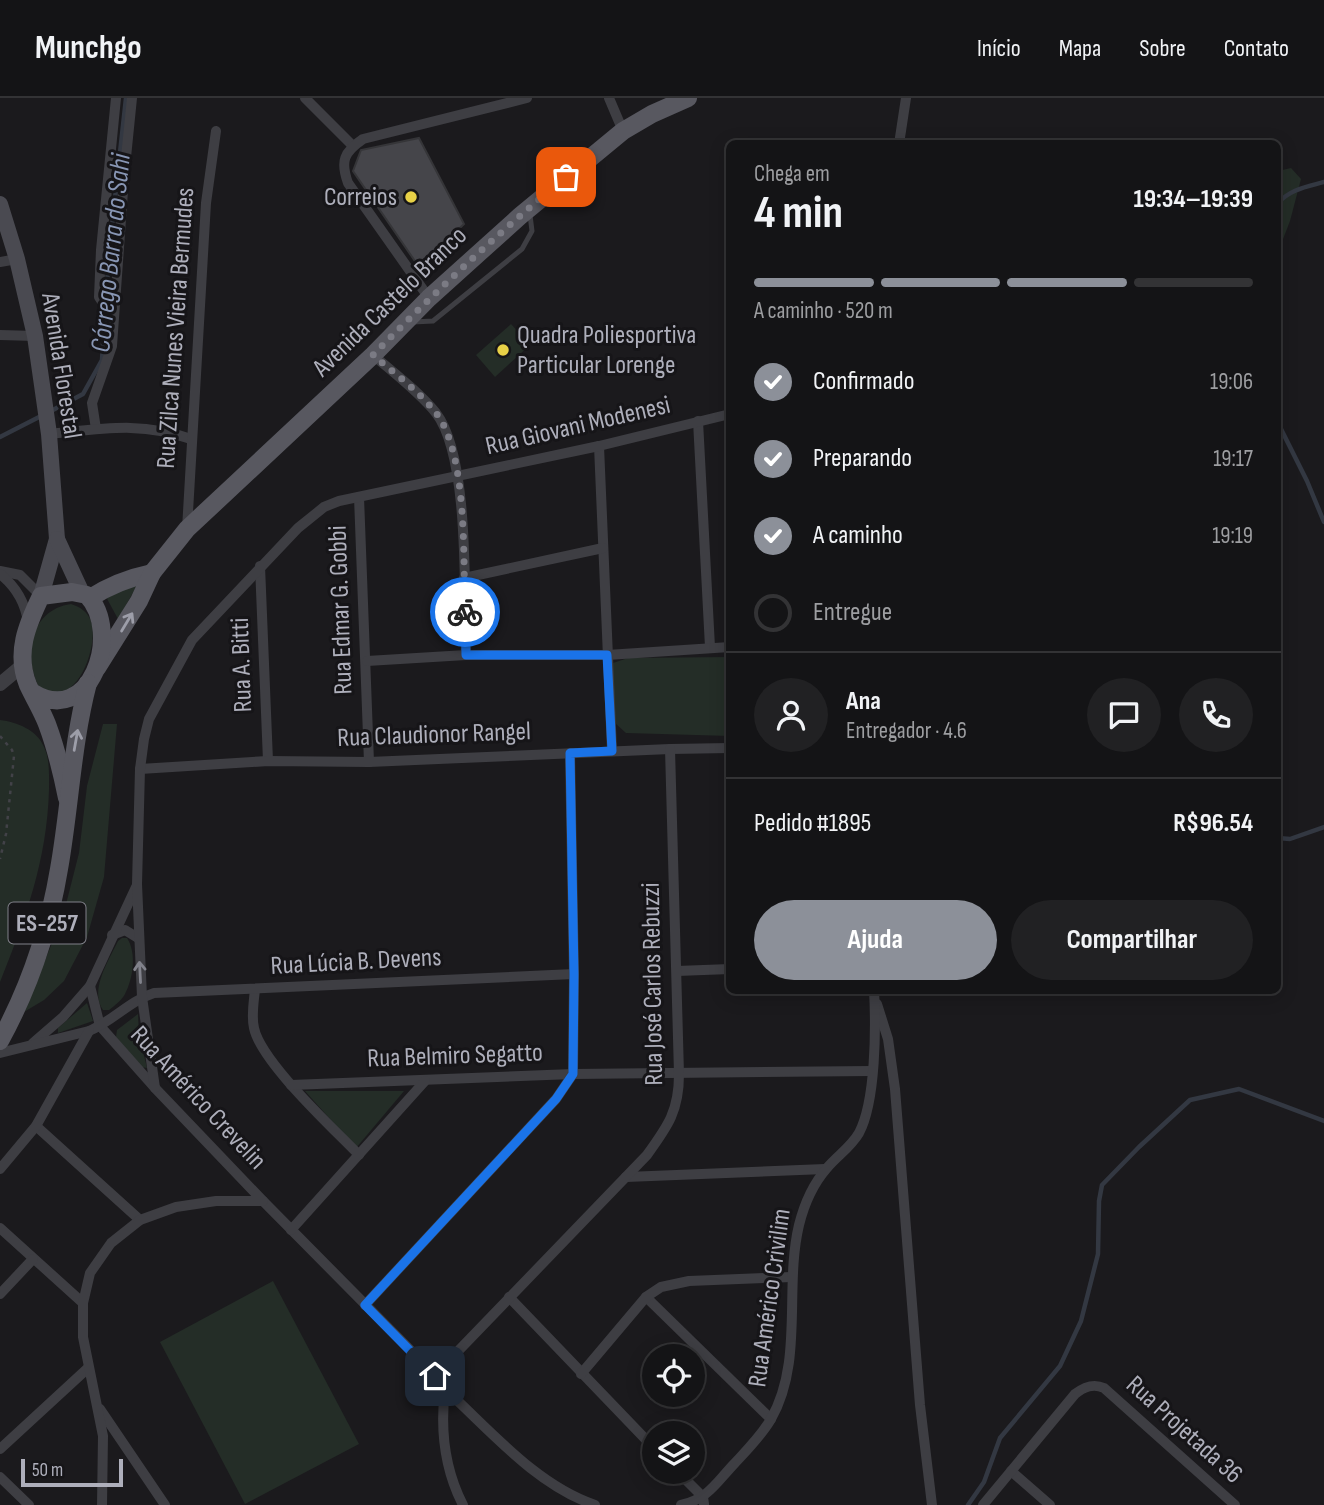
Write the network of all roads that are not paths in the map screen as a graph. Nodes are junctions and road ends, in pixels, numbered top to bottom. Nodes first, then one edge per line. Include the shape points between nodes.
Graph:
1 (116, 98) edge
2 (132, 98) edge
3 (305, 98) edge
4 (527, 98) edge
5 (609, 98) edge
6 (688, 98) edge
7 (906, 98) edge
8 (216, 131) dead end
9 (623, 131) junction
10 (900, 140) edge
11 (353, 146) junction
12 (0, 204) edge
13 (529, 208) junction
14 (17, 259) junction
15 (0, 262) edge
16 (429, 299) junction
17 (114, 304) junction
18 (406, 322) junction
19 (0, 335) edge
20 (35, 337) junction
21 (373, 355) junction
22 (726, 415) edge
23 (698, 421) junction
24 (96, 429) junction
25 (49, 433) junction
26 (191, 439) junction
27 (599, 446) junction
28 (459, 477) junction
29 (359, 497) junction
30 (187, 529) junction
31 (57, 539) junction
32 (603, 548) junction
33 (260, 566) junction
34 (0, 573) edge
35 (152, 573) junction
36 (464, 578) junction
37 (41, 596) junction
38 (86, 596) junction
39 (28, 624) junction
40 (710, 647) junction
41 (726, 647) edge
42 (466, 655) junction
43 (607, 655) junction
44 (367, 661) junction
45 (23, 665) junction
46 (93, 675) junction
47 (0, 684) edge
48 (32, 692) junction
49 (726, 748) edge
50 (670, 749) junction
51 (612, 751) junction
52 (570, 753) junction
53 (268, 761) junction
54 (369, 762) junction
55 (140, 769) junction
56 (68, 798) junction
57 (137, 884) junction
58 (112, 935) junction
59 (138, 938) junction
60 (726, 969) edge
61 (677, 971) junction
62 (574, 974) junction
63 (90, 986) junction
64 (255, 989) junction
65 (874, 994) edge
66 (874, 994) edge
67 (142, 997) junction
68 (100, 1026) junction
69 (89, 1031) junction
70 (0, 1041) edge
71 (31, 1044) junction
72 (0, 1053) edge
73 (872, 1071) junction
74 (573, 1074) junction
75 (679, 1074) junction
76 (425, 1081) junction
77 (291, 1085) junction
78 (155, 1088) junction
79 (36, 1126) junction
80 (359, 1155) junction
81 (0, 1169) edge
82 (825, 1169) junction
83 (626, 1177) junction
84 (263, 1201) junction
85 (139, 1220) junction
86 (0, 1228) edge
87 (291, 1230) junction
88 (33, 1259) junction
89 (791, 1276) junction
90 (0, 1294) edge
91 (509, 1297) junction
92 (646, 1297) junction
93 (83, 1303) junction
94 (365, 1305) junction
95 (88, 1368) junction
96 (581, 1374) junction
97 (435, 1376) junction
98 (445, 1389) junction
99 (98, 1405) junction
100 (771, 1419) junction
101 (642, 1436) edge
102 (0, 1449) edge
103 (1011, 1471) junction
104 (0, 1477) edge
105 (689, 1484) edge
106 (704, 1501) edge
107 (1231, 1504) edge
108 (29, 1505) edge
109 (102, 1505) edge
110 (165, 1505) edge
111 (463, 1505) edge
112 (596, 1505) edge
113 (681, 1505) edge
114 (932, 1505) edge
115 (984, 1505) edge
116 (1050, 1505) edge

1 - 17 street via 99,297 103,303
2 - 17 street
3 - 11 street
4 - 11 street via 363,139
5 - 9 street
6 - 9 main road, Avenida Castelo Branco
7 - 10 street
8 - 26 street, Rua Zilca Nunes Vieira Bermudes via 206,203
9 - 13 main road, Avenida Castelo Branco
11 - 16 street via 344,158 348,183
12 - 14 main road, Avenida Florestal / ES-257
13 - 16 main road, Avenida Castelo Branco
13 - 18 lane via 532,231 522,249 433,321
14 - 15 street
14 - 20 main road, Avenida Florestal / ES-257
16 - 18 main road, Avenida Castelo Branco
17 - 24 street via 112,346 92,403
18 - 21 main road, Avenida Castelo Branco
19 - 20 street
20 - 25 main road, Avenida Florestal / ES-257
21 - 28 street via 437,415
21 - 30 main road, Avenida Castelo Branco
22 - 23 street, Rua Giovani Modenesi
23 - 27 street, Rua Giovani Modenesi
23 - 40 street
24 - 25 street
24 - 26 street via 147,427
25 - 31 main road, Avenida Florestal / ES-257
26 - 30 street, Rua Zilca Nunes Vieira Bermudes
27 - 28 street, Rua Giovani Modenesi
27 - 32 street
28 - 29 street, Rua Giovani Modenesi
28 - 36 street
29 - 33 street, Rua Giovani Modenesi via 324,507
29 - 44 street, Rua Edmar G. Gobbi
30 - 35 main road, Avenida Castelo Branco
31 - 37 main road, Avenida Florestal / ES-257
31 - 38 main road, Avenida Florestal / ES-257
32 - 36 street
32 - 43 street
33 - 53 street, Rua A. Bitti
33 - 55 street, Rua Giovani Modenesi via 192,640 149,719
34 - 37 street via 20,575
34 - 39 street via 21,598
35 - 38 main road via 127,578
46 -> 35 main road, Avenida Castelo Branco
36 - 42 street
37 - 38 main road via 72,592
37 - 39 main road
38 - 46 main road, ES-257 via 97,613 102,636
39 - 45 main road, ES-257
40 - 41 street
40 - 43 street
42 - 43 street
42 - 44 street
43 - 51 street
44 - 54 street, Rua Edmar G. Gobbi
45 - 47 street
45 - 48 main road, ES-257
46 - 48 main road via 79,693 62,699 46,699
56 -> 46 main road, Avenida Castelo Branco / ES-257 via 79,718
48 - 56 main road, ES-257 via 47,725
49 - 50 street, Rua Claudionor Rangel
50 - 51 street, Rua Claudionor Rangel
50 - 61 street, Rua José Carlos Rebuzzi
51 - 52 street, Rua Claudionor Rangel
52 - 54 street, Rua Claudionor Rangel
52 - 62 street
53 - 54 street, Rua Claudionor Rangel
53 - 55 street, Rua Claudionor Rangel
55 - 57 street, Rua Giovani Modenesi
56 - 70 main road, Avenida Castelo Branco / ES-257 via 49,916 14,1016
57 - 58 street, Rua Giovani Modenesi
57 - 59 street
58 - 59 street via 125,930
58 - 63 street, Rua Giovani Modenesi
67 -> 59 street
60 - 61 street
61 - 75 street, Rua José Carlos Rebuzzi
62 - 64 street, Rua Lúcia B. Devens
62 - 74 street
63 - 68 street
63 - 71 street, Rua Giovani Modenesi
64 - 67 street, Rua Lúcia B. Devens
64 - 77 street via 254,1028 262,1047
65 - 73 street, Rua Américo Crivilim
66 - 114 street via 888,1039 895,1089
67 - 68 street
67 - 78 street
68 - 69 street
68 - 78 street, Rua Américo Crevelin
69 - 71 street
69 - 79 street
71 - 72 street
73 - 75 street, Rua Belmiro Segatto
73 - 82 street, Rua Américo Crivilim via 859,1132
74 - 75 street, Rua Belmiro Segatto
74 - 76 street, Rua Belmiro Segatto
74 - 94 street via 556,1099
75 - 83 street, Rua José Carlos Rebuzzi via 675,1113
76 - 77 street, Rua Belmiro Segatto
76 - 80 street
77 - 80 street
78 - 84 street, Rua Américo Crevelin
79 - 81 street
79 - 85 street
80 - 87 street
82 - 83 street
82 - 89 street, Rua Américo Crivilim via 799,1225
83 - 91 street, Rua José Carlos Rebuzzi
84 - 85 street via 176,1207
84 - 87 street
85 - 93 street via 111,1243 90,1273
86 - 88 street
87 - 94 street
88 - 90 street
88 - 93 street
89 - 92 street via 689,1281 661,1287
89 - 100 street, Rua Américo Crivilim via 790,1354 785,1385
91 - 96 street
91 - 97 street, Rua José Carlos Rebuzzi
92 - 96 street
92 - 100 street
93 - 95 street
94 - 97 street
95 - 99 street
95 - 102 street
96 - 101 street
97 - 98 street
98 - 111 street via 443,1441 452,1484
98 - 112 street via 534,1471
99 - 109 street via 103,1436
99 - 110 street
100 - 106 street, Rua Américo Crivilim
103 - 107 street, Rua Projetada 36 via 1074,1394 1089,1386 1104,1388
103 - 115 street
103 - 116 street
104 - 108 street
105 - 106 street
106 - 113 street, Rua Américo Crivilim

